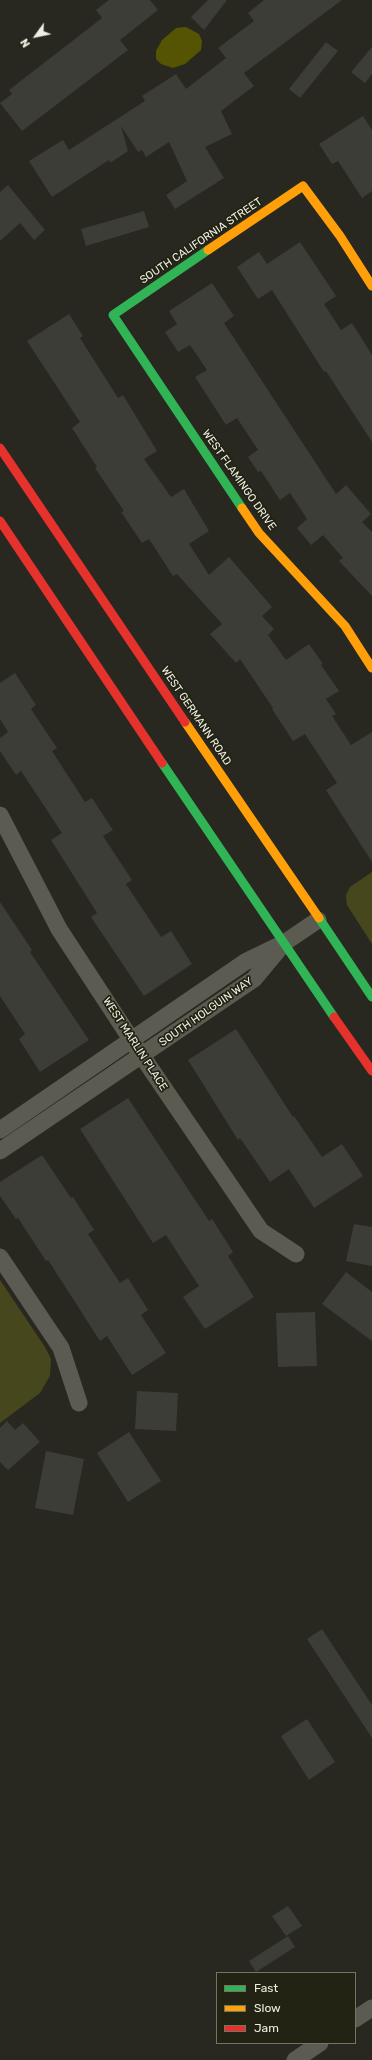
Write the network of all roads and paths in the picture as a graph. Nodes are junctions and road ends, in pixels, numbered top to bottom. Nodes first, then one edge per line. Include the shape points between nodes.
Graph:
1 (372, 286) edge
2 (113, 315) joint
3 (0, 448) edge
4 (0, 521) edge
5 (372, 668) edge
6 (0, 815) edge
7 (318, 920) junction
8 (284, 943) junction
9 (372, 997) edge
10 (132, 1040) junction
11 (142, 1056) junction
12 (372, 1071) edge
13 (0, 1130) edge
14 (0, 1151) edge
15 (296, 1254) dead end
16 (0, 1257) edge
17 (79, 1403) dead end
18 (372, 2008) edge
19 (356, 2018) edge
20 (319, 2044) edge
21 (295, 2060) edge

1 - 2 main road, SOUTH CALIFORNIA STREET via 340,236 303,186
2 - 5 main road, WEST FLAMINGO DRIVE via 259,533 345,626
3 - 7 main road, WEST GERMANN ROAD
4 - 8 main road
6 - 10 street, WEST MARLIN PLACE via 59,930
7 - 8 street, SOUTH HOLGUIN WAY
7 - 9 main road, WEST GERMANN ROAD
8 - 10 street, SOUTH HOLGUIN WAY via 245,962
8 - 11 street, SOUTH HOLGUIN WAY via 254,979
8 - 12 main road
10 - 11 street, WEST MARLIN PLACE
10 - 13 street, SOUTH HOLGUIN WAY
11 - 14 street, SOUTH HOLGUIN WAY
11 - 15 street, WEST MARLIN PLACE via 261,1231
16 - 17 street via 61,1348
18 - 19 street
20 - 21 street

